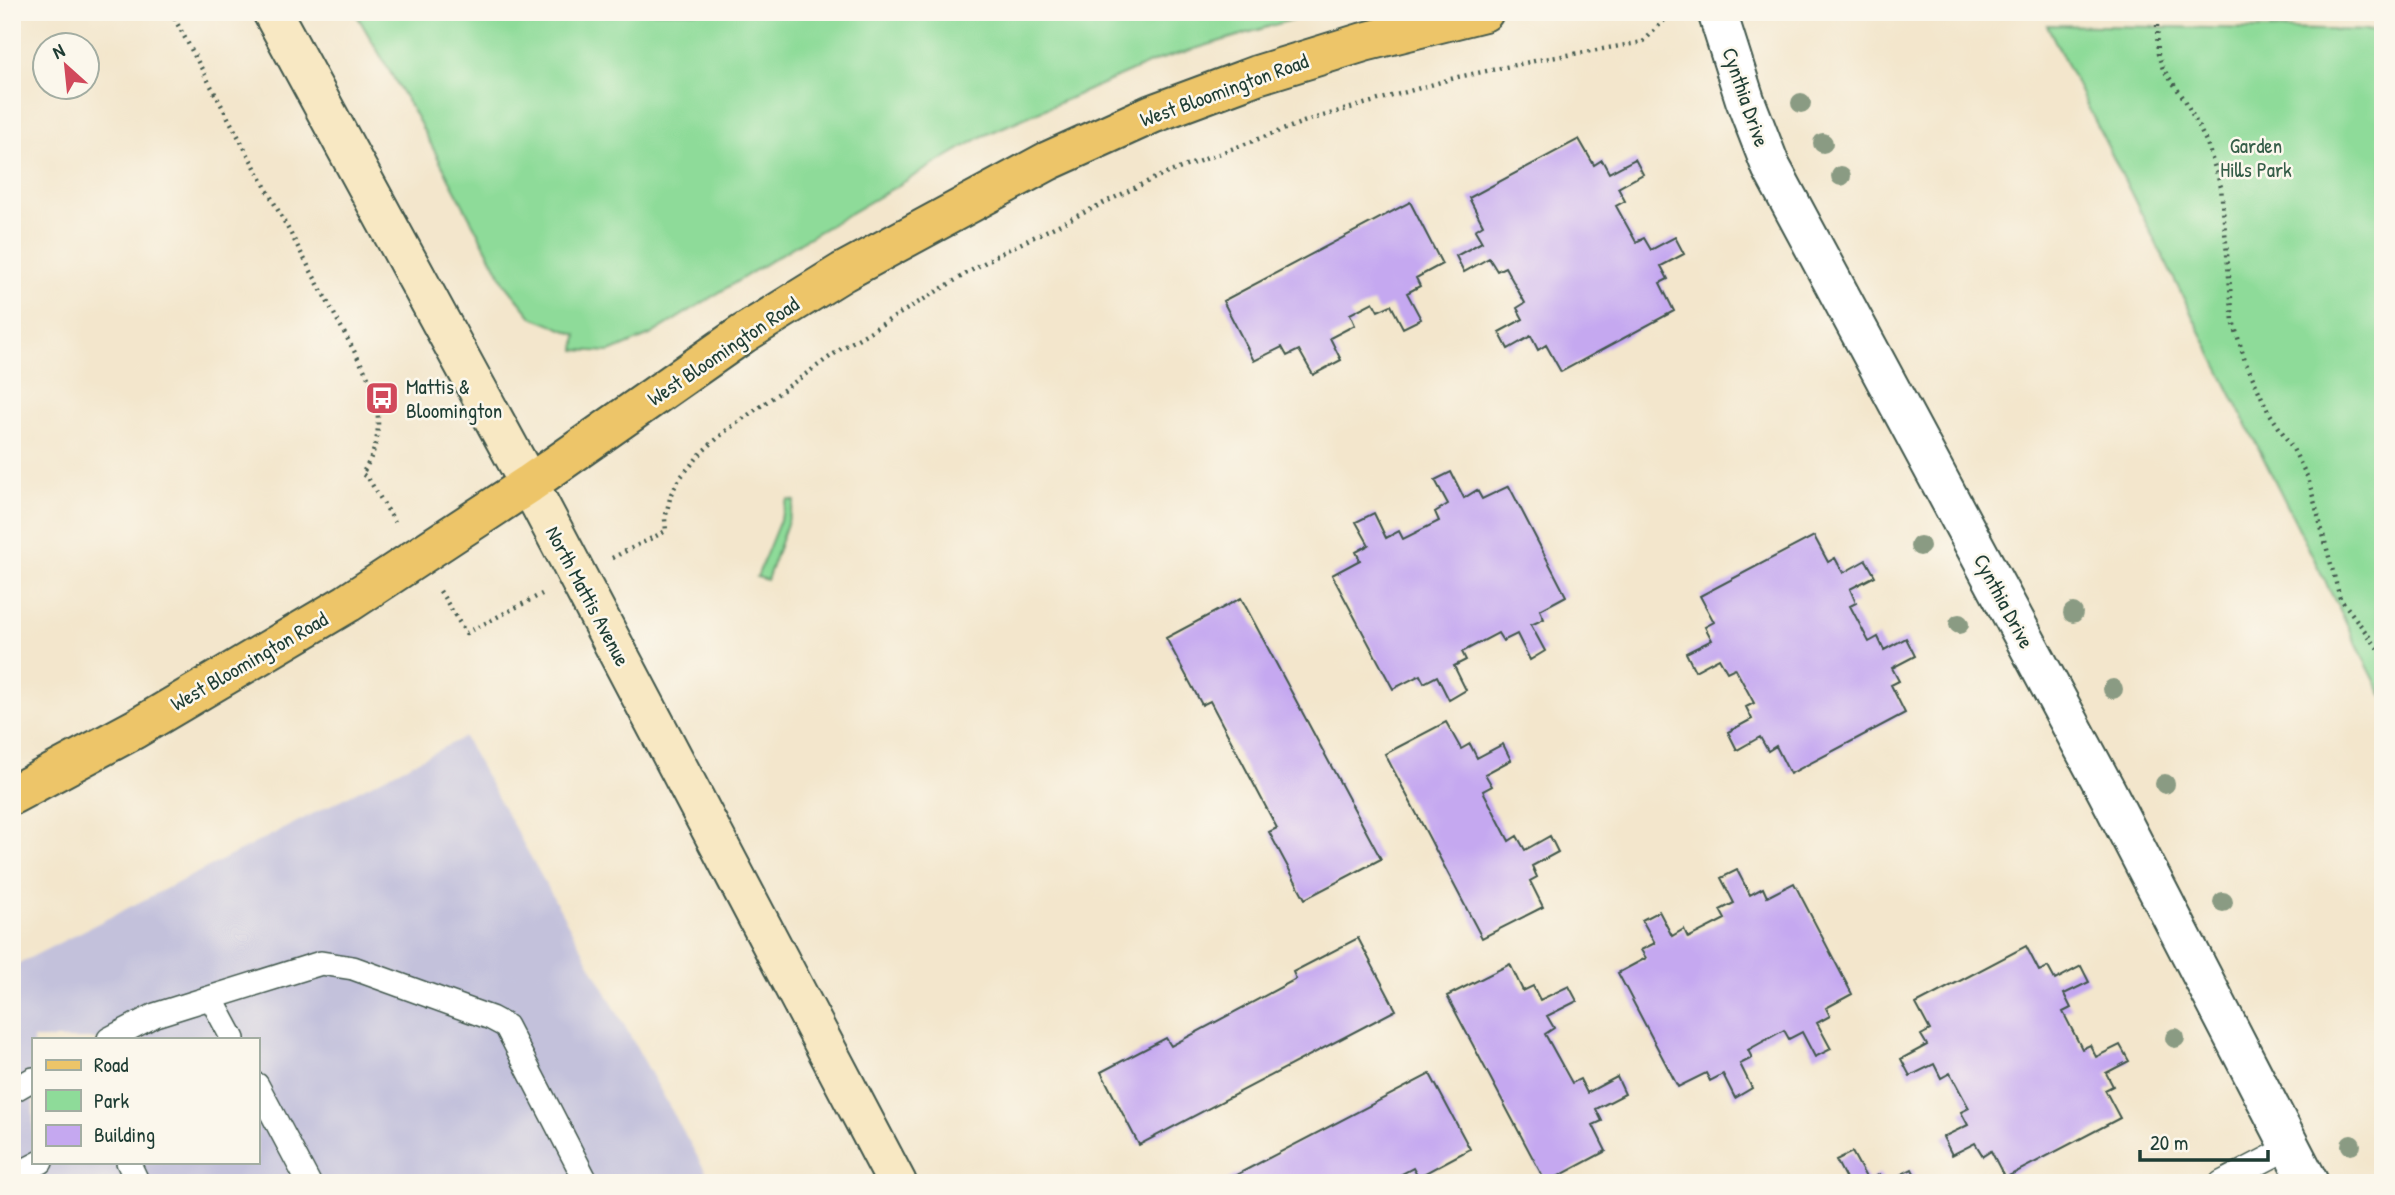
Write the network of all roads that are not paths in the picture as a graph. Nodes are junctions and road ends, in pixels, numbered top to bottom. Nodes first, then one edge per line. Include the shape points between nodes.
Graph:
1 (272, 12) edge
2 (1484, 12) edge
3 (1717, 12) edge
4 (529, 484) junction
5 (12, 795) edge
6 (211, 998) junction
7 (111, 1038) edge
8 (232, 1038) edge
9 (32, 1080) edge
10 (259, 1089) edge
11 (12, 1091) edge
12 (2290, 1147) junction
13 (37, 1164) edge
14 (129, 1164) edge
15 (12, 1177) edge
16 (138, 1183) edge
17 (309, 1183) edge
18 (587, 1183) edge
19 (897, 1183) edge
20 (2221, 1183) edge
21 (2309, 1183) edge

1 - 4 main road, North Mattis Avenue
2 - 4 main road, West Bloomington Road via 1257,75 1152,114 1048,162 843,272 743,334
3 - 12 street, Cynthia Drive via 1771,167 2107,792
4 - 5 main road, West Bloomington Road via 348,603 135,729
4 - 19 main road, North Mattis Avenue
6 - 7 lane via 155,1015
6 - 8 lane
6 - 18 lane via 321,964 354,968 491,1018 506,1026
9 - 11 lane
10 - 17 lane
12 - 20 lane
12 - 21 street, Cynthia Drive
13 - 15 lane
14 - 16 lane

